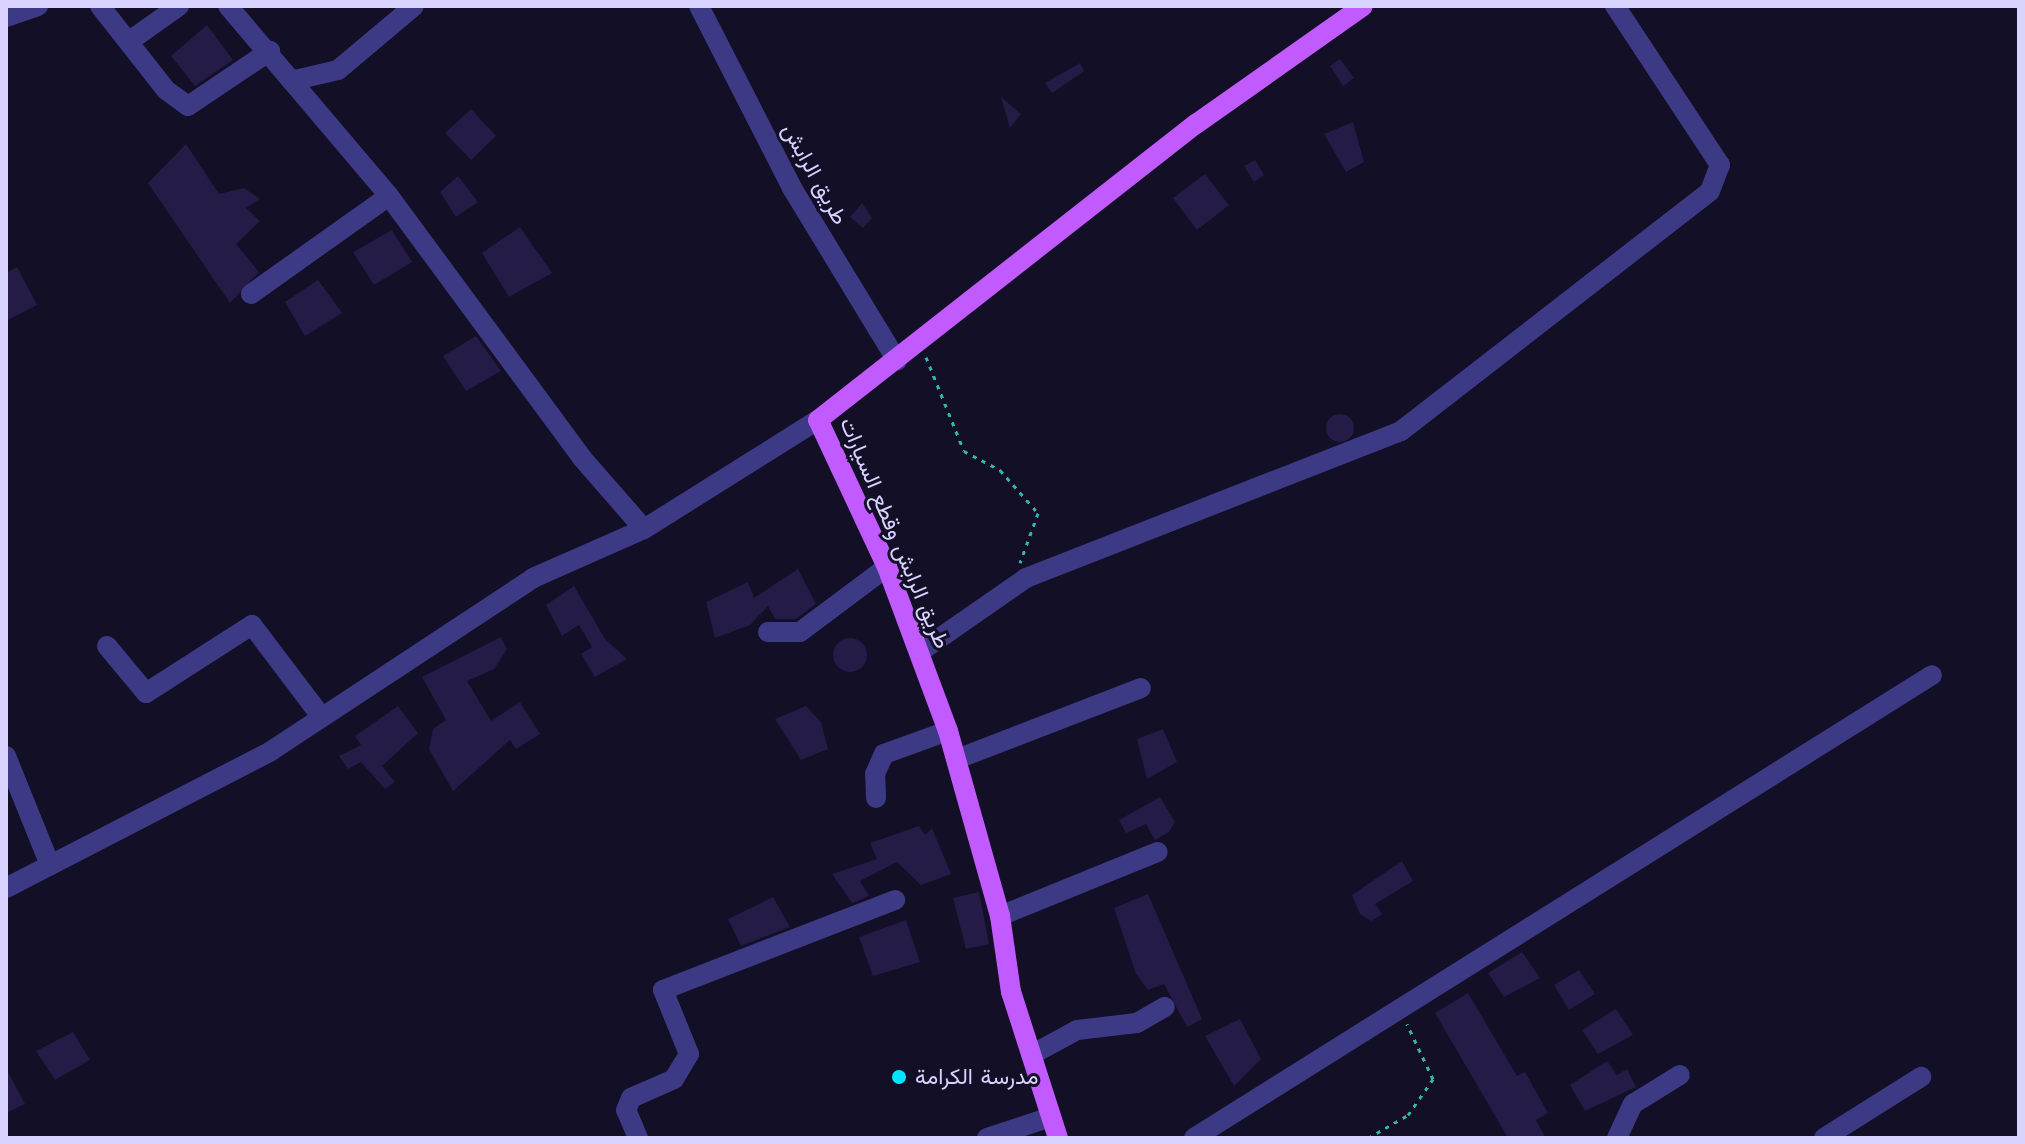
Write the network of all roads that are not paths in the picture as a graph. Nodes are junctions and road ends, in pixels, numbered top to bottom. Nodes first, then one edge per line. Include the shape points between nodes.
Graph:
1 (38, 6) edge
2 (100, 6) edge
3 (179, 6) edge
4 (228, 6) edge
5 (414, 6) edge
6 (699, 6) edge
7 (1363, 6) edge
8 (1615, 6) edge
9 (6, 17) edge
10 (131, 40) junction
11 (270, 51) junction
12 (295, 80) junction
13 (389, 196) junction
14 (251, 294) dead end
15 (897, 361) junction
16 (818, 420) junction
17 (644, 529) junction
18 (887, 567) junction
19 (768, 632) dead end
20 (107, 646) dead end
21 (921, 651) junction
22 (1932, 675) dead end
23 (1141, 688) dead end
24 (320, 715) junction
25 (948, 731) junction
26 (6, 756) edge
27 (957, 759) junction
28 (876, 798) dead end
29 (1158, 852) dead end
30 (50, 865) junction
31 (6, 888) edge
32 (895, 900) dead end
33 (1000, 916) junction
34 (1165, 1007) dead end
35 (1031, 1055) junction
36 (1680, 1075) dead end
37 (1921, 1077) dead end
38 (1051, 1117) junction
39 (638, 1138) edge
40 (987, 1138) edge
41 (1058, 1138) edge
42 (1194, 1138) edge
43 (1617, 1138) edge
44 (1824, 1138) edge

1 - 9 street
2 - 10 street
3 - 10 street
4 - 11 street
5 - 12 street via 338,70
6 - 15 street, طريق الرابش via 792,188
7 - 15 main road, طريق الرابش وقطع السيارات via 1196,124
8 - 21 street via 1720,165 1710,191 1401,431 1026,578
10 - 11 street via 166,90 188,106
11 - 12 street
12 - 13 street
13 - 14 street
13 - 17 street via 582,458
15 - 16 main road, طريق الرابش وقطع السيارات
16 - 17 street
16 - 18 main road, طريق الرابش وقطع السيارات
17 - 24 street via 533,578
18 - 19 street via 800,632
18 - 21 main road, طريق الرابش وقطع السيارات
20 - 24 street via 146,693 252,625
21 - 25 main road, طريق الرابش وقطع السيارات
22 - 42 street
23 - 27 street
24 - 30 street via 259,757
25 - 27 main road, طريق الرابش وقطع السيارات
25 - 28 street via 884,754
26 - 30 street
27 - 33 main road, طريق الرابش وقطع السيارات
29 - 33 street
30 - 31 street
32 - 39 street via 663,990 689,1054 674,1079 631,1098 626,1110
33 - 35 main road, طريق الرابش وقطع السيارات via 1011,992
34 - 35 street via 1137,1023 1077,1030
35 - 38 main road, طريق الرابش وقطع السيارات
36 - 43 street via 1633,1104
37 - 44 street
38 - 40 street
38 - 41 main road, طريق الرابش وقطع السيارات

